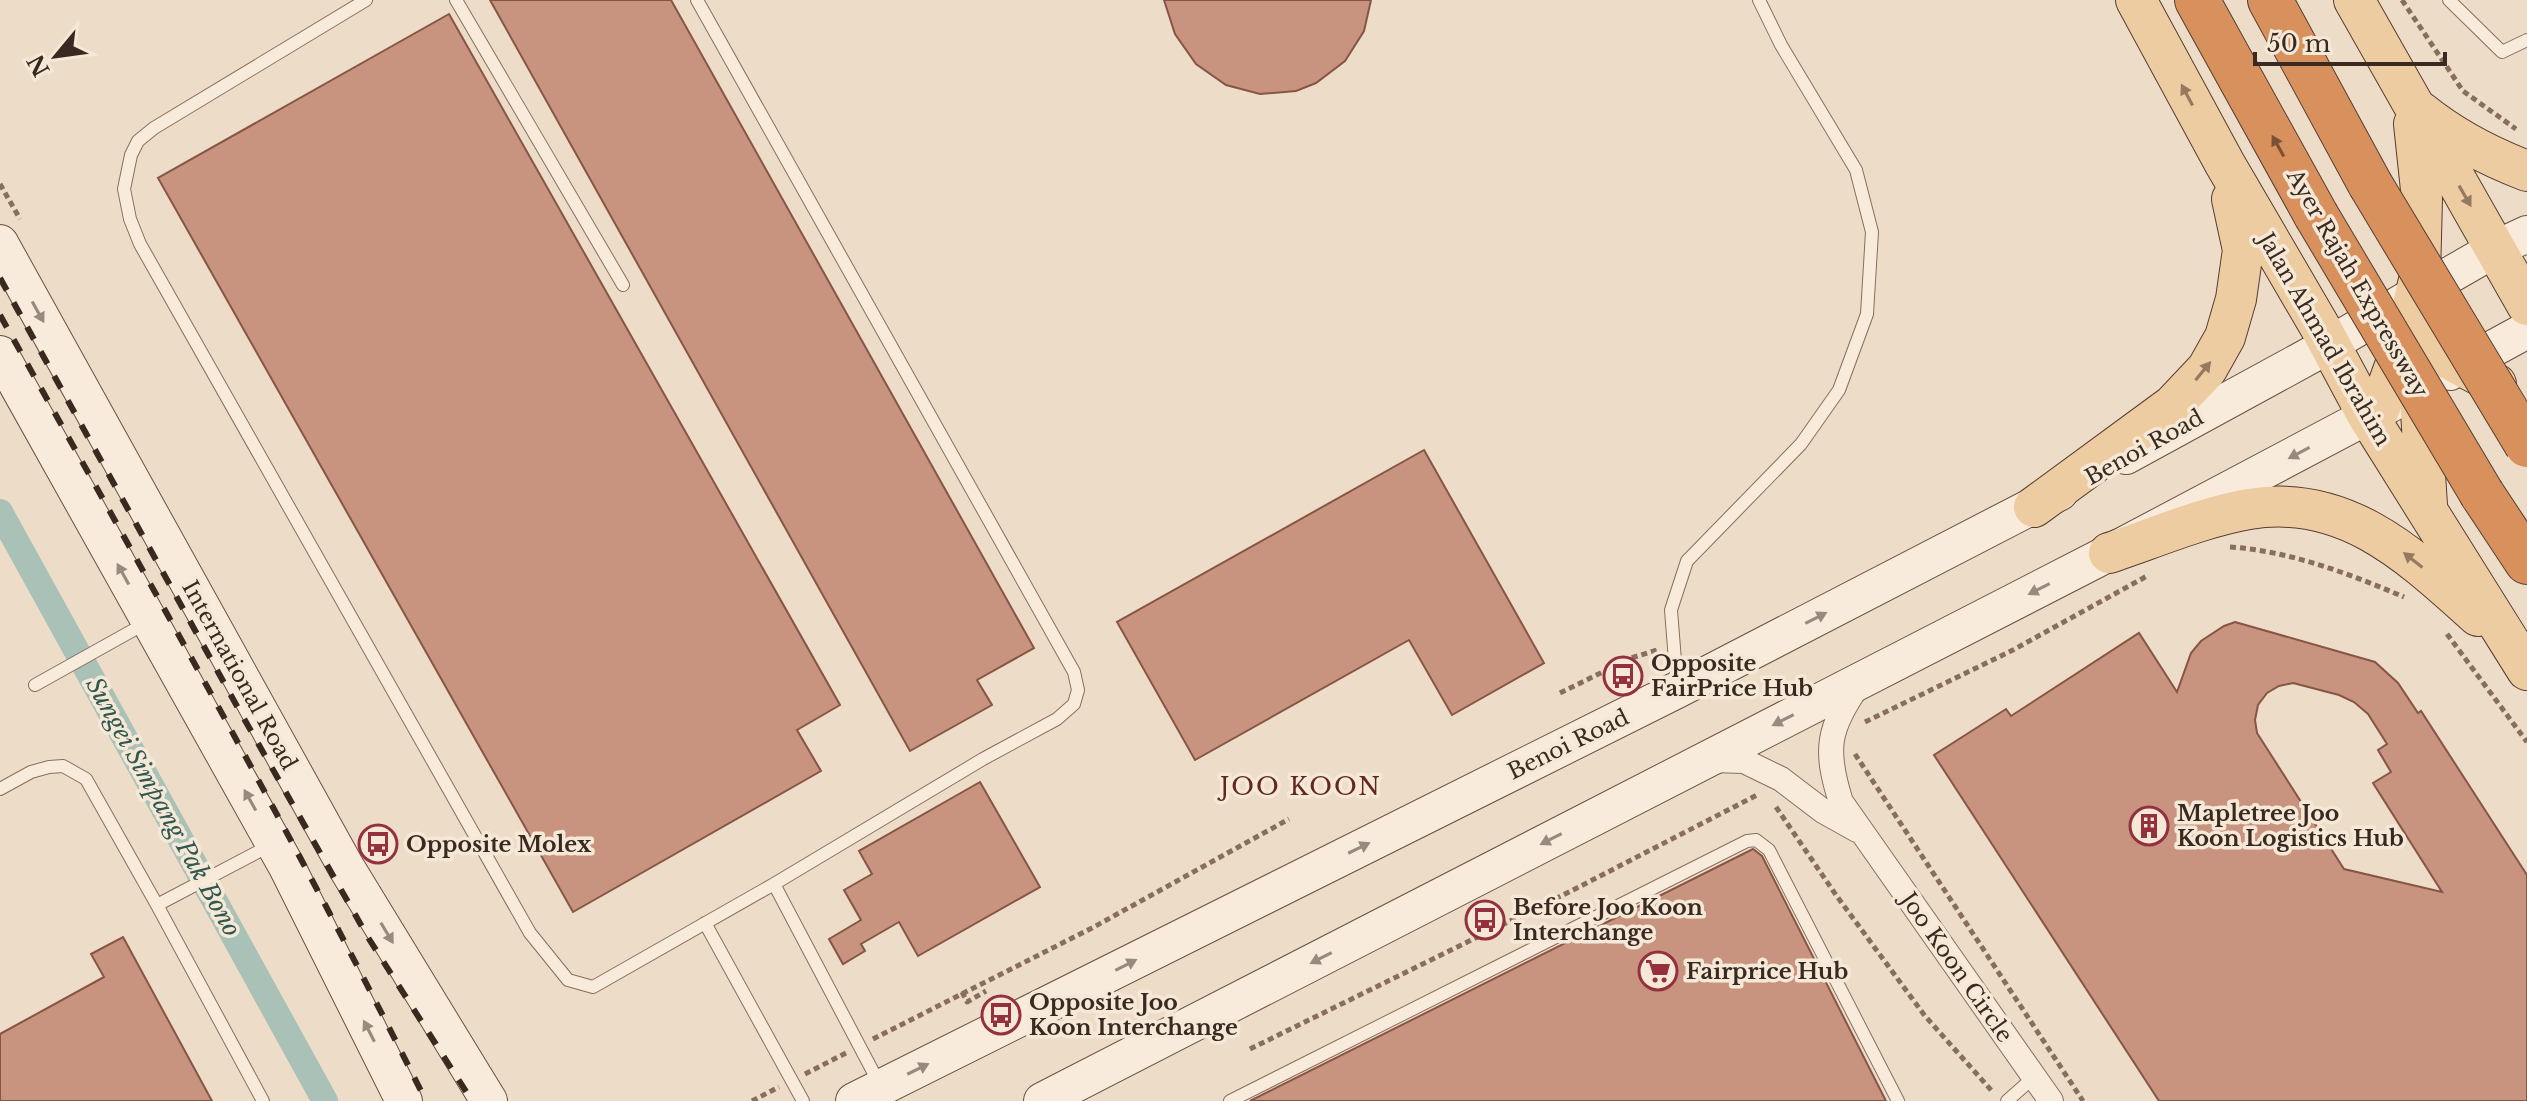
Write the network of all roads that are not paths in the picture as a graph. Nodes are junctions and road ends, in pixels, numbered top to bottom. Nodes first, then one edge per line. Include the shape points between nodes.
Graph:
1 (366, 0) edge
2 (456, 0) edge
3 (697, 0) edge
4 (1759, 0) edge
5 (2136, 0) edge
6 (2197, 0) edge
7 (2270, 0) edge
8 (2354, 0) edge
9 (2449, 0) edge
10 (2527, 40) edge
11 (2411, 104) junction
12 (2225, 164) junction
13 (2527, 171) edge
14 (2259, 223) junction
15 (2511, 241) edge
16 (0, 243) edge
17 (623, 285) dead end
18 (2527, 305) edge
19 (2410, 317) junction
20 (2527, 330) edge
21 (2329, 343) junction
22 (0, 354) edge
23 (2477, 357) junction
24 (2419, 389) junction
25 (2527, 403) edge
26 (2374, 413) junction
27 (2527, 445) edge
28 (2034, 507) junction
29 (2428, 512) junction
30 (2109, 553) junction
31 (2527, 562) edge
32 (134, 630) junction
33 (2520, 659) edge
34 (1863, 679) junction
35 (35, 685) dead end
36 (1677, 690) junction
37 (1704, 760) junction
38 (0, 789) edge
39 (1862, 833) junction
40 (260, 851) junction
41 (774, 884) junction
42 (158, 905) junction
43 (705, 923) junction
44 (2034, 1077) junction
45 (485, 1091) edge
46 (867, 1094) edge
47 (263, 1101) edge
48 (404, 1101) edge
49 (803, 1101) edge
50 (1042, 1101) edge
51 (1230, 1101) edge
52 (1898, 1101) edge
53 (2004, 1101) edge
54 (2051, 1101) edge

1 - 43 lane via 138,141 124,189 130,219 530,933 554,965 568,980 593,987
2 - 17 lane
3 - 41 lane via 1074,672 1078,690 1074,704 1057,719
4 - 36 lane via 1856,170 1872,232 1867,314 1839,390 1801,444 1687,561 1671,610
12 -> 5 main road, Jalan Ahmad Ibrahim
31 -> 6 highway, Ayer Rajah Expressway, bridge via 2316,215
7 - 27 highway, bridge via 2370,184
8 - 11 main road
9 - 10 lane via 2502,52
11 - 13 main road via 2446,131
11 -> 15 main road
11 - 19 main road via 2422,199 2420,276
12 - 14 main road, Jalan Ahmad Ibrahim
28 -> 12 main road via 2173,405 2219,348 2236,299 2243,250
14 - 19 main road via 2299,260 2371,304
14 - 21 main road, Jalan Ahmad Ibrahim
15 - 18 main road
15 - 19 main road, Benoi Road
16 -> 45 main road, International Road via 346,867
19 - 21 main road, Benoi Road
19 - 23 main road
19 - 24 main road
19 - 26 main road
20 - 23 main road
21 - 26 main road, Jalan Ahmad Ibrahim
21 - 28 main road, Benoi Road
32 -> 22 main road
23 - 24 main road
23 - 25 main road
24 - 26 main road
24 - 29 main road
26 - 29 main road, Jalan Ahmad Ibrahim
26 -> 30 main road
36 -> 28 main road, Benoi Road
29 - 33 main road, Jalan Ahmad Ibrahim
33 -> 30 main road via 2410,557 2373,531 2323,511 2287,506 2248,509
30 -> 34 main road
32 - 35 lane
40 -> 32 main road
34 -> 37 main road
34 - 39 street, Joo Koon Circle via 1832,731 1839,737 1832,776 1841,802
46 -> 36 main road, Benoi Road
37 - 39 street, Joo Koon Circle via 1744,761 1766,782 1781,779
37 -> 50 main road
38 - 42 lane via 49,767 63,766 86,779
39 - 44 street, Joo Koon Circle
40 - 42 lane
48 -> 40 main road
41 - 43 lane
41 - 46 lane via 860,1046
42 - 47 lane
43 - 49 lane
44 - 53 lane
44 - 54 street, Joo Koon Circle
51 - 52 lane via 1756,840 1769,850

